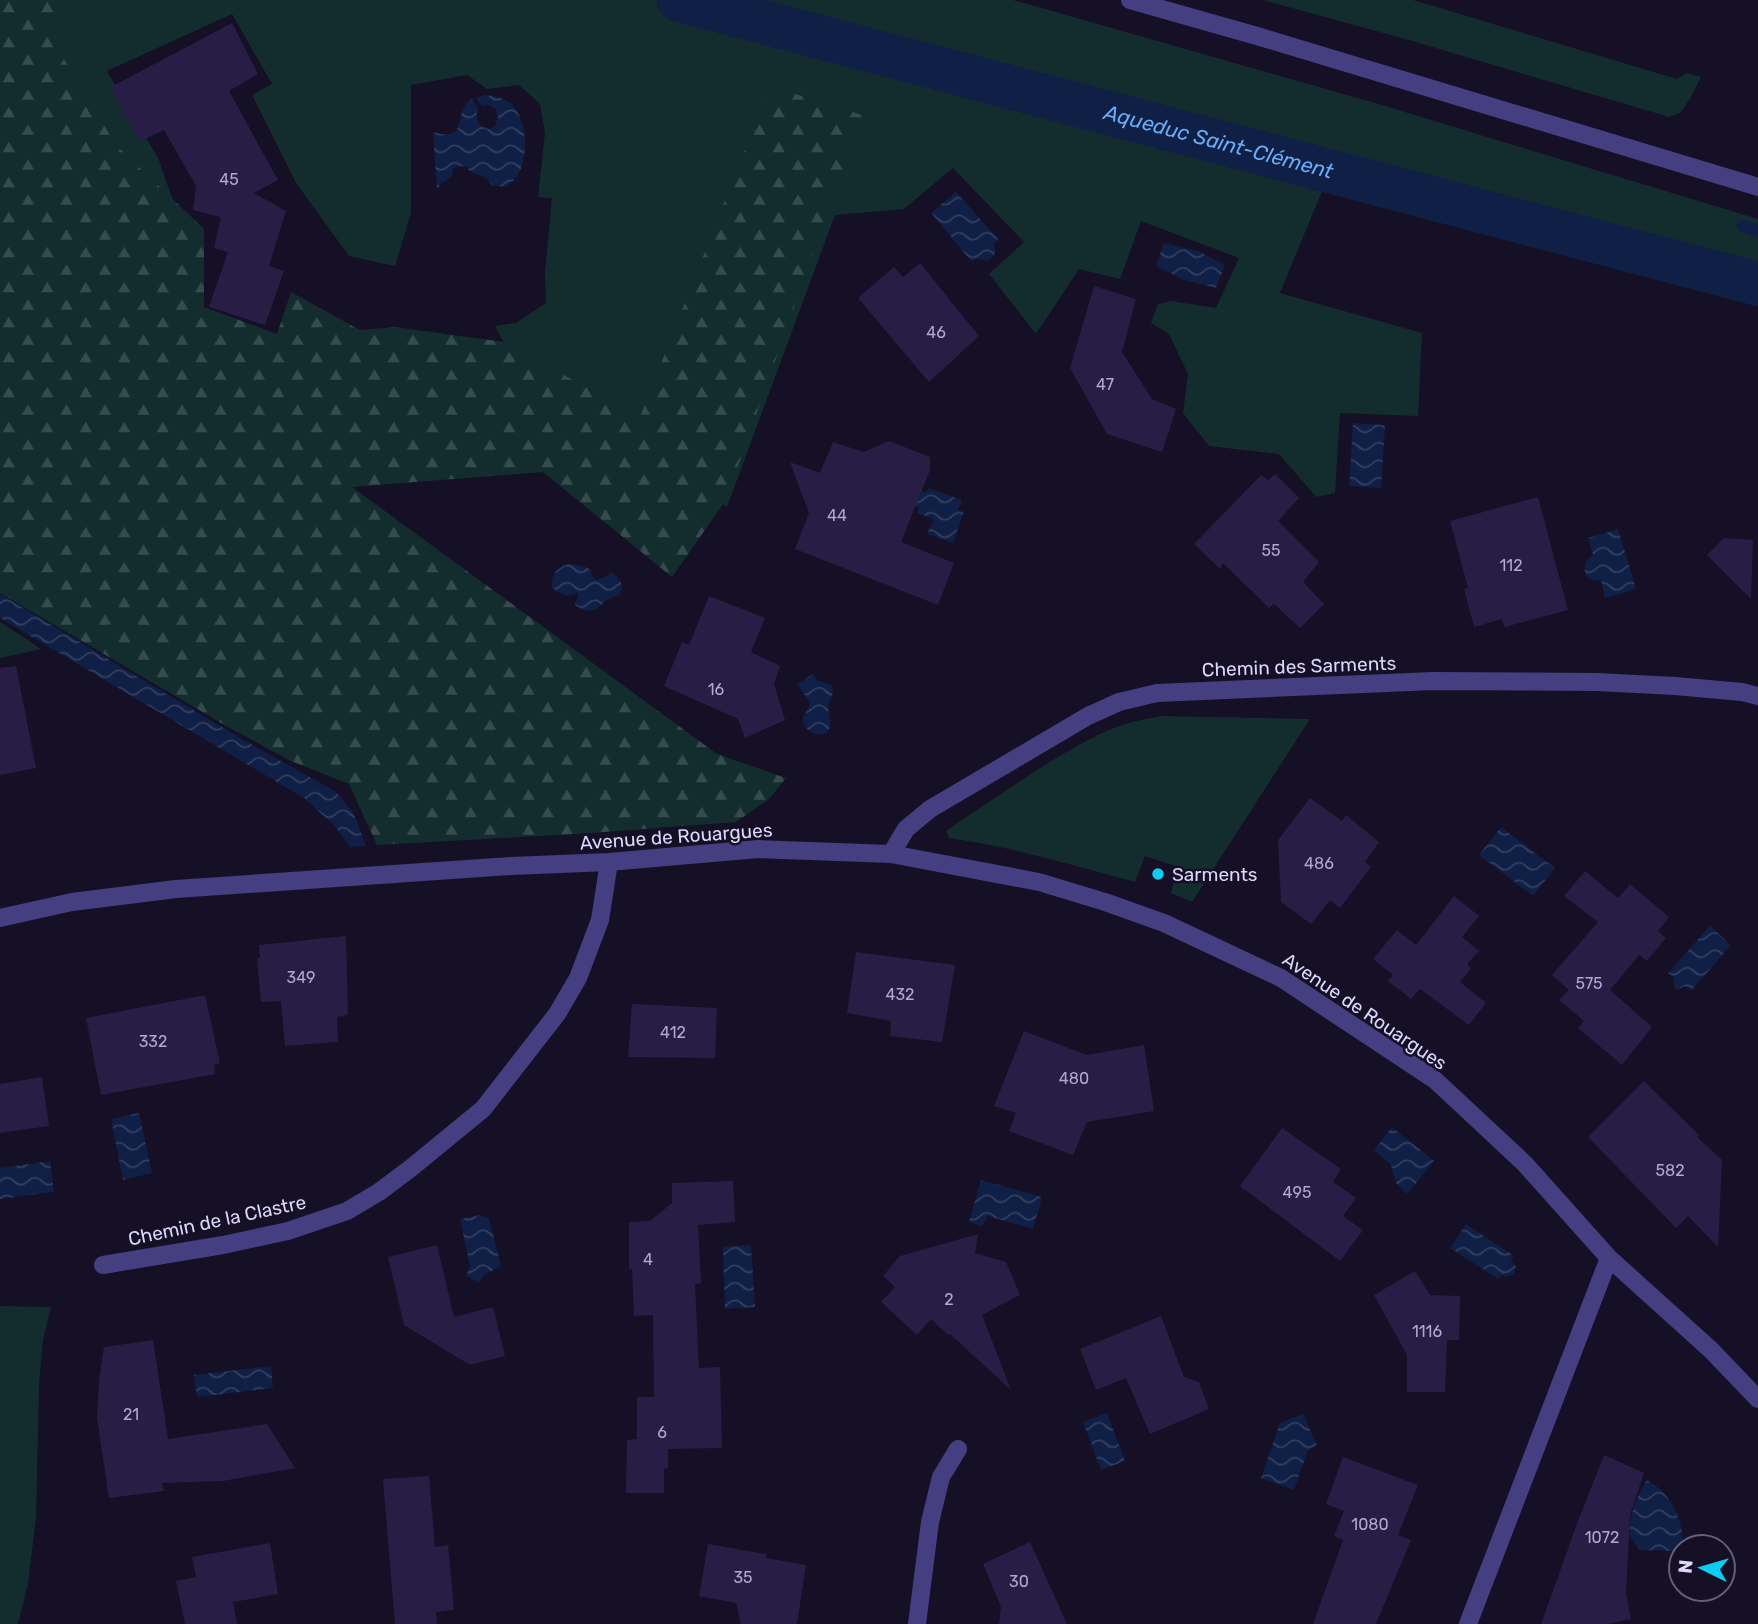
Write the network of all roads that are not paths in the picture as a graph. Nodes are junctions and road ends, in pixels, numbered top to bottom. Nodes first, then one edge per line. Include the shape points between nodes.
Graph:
1 (1130, 0) edge
2 (1758, 187) edge
3 (1758, 696) edge
4 (891, 854) junction
5 (609, 862) junction
6 (0, 918) edge
7 (1609, 1258) junction
8 (103, 1265) dead end
9 (1758, 1399) edge
10 (958, 1449) dead end
11 (917, 1624) edge
12 (1468, 1624) edge

1 - 2 street
3 - 4 street, Chemin des Sarments via 1675,686 1433,681 1157,693 1088,716 930,809 906,829
4 - 5 street, Avenue de Rouargues via 758,849
4 - 7 street, Avenue de Rouargues via 1039,883 1105,902 1164,923 1281,978 1435,1080 1525,1164
5 - 6 street, Avenue de Rouargues via 176,889 72,902
5 - 8 street, Chemin de la Clastre via 600,920 578,978 556,1014 483,1109 411,1168 347,1211 288,1231
7 - 9 street, Avenue de Rouargues
7 - 12 street
10 - 11 street via 941,1477 930,1522

